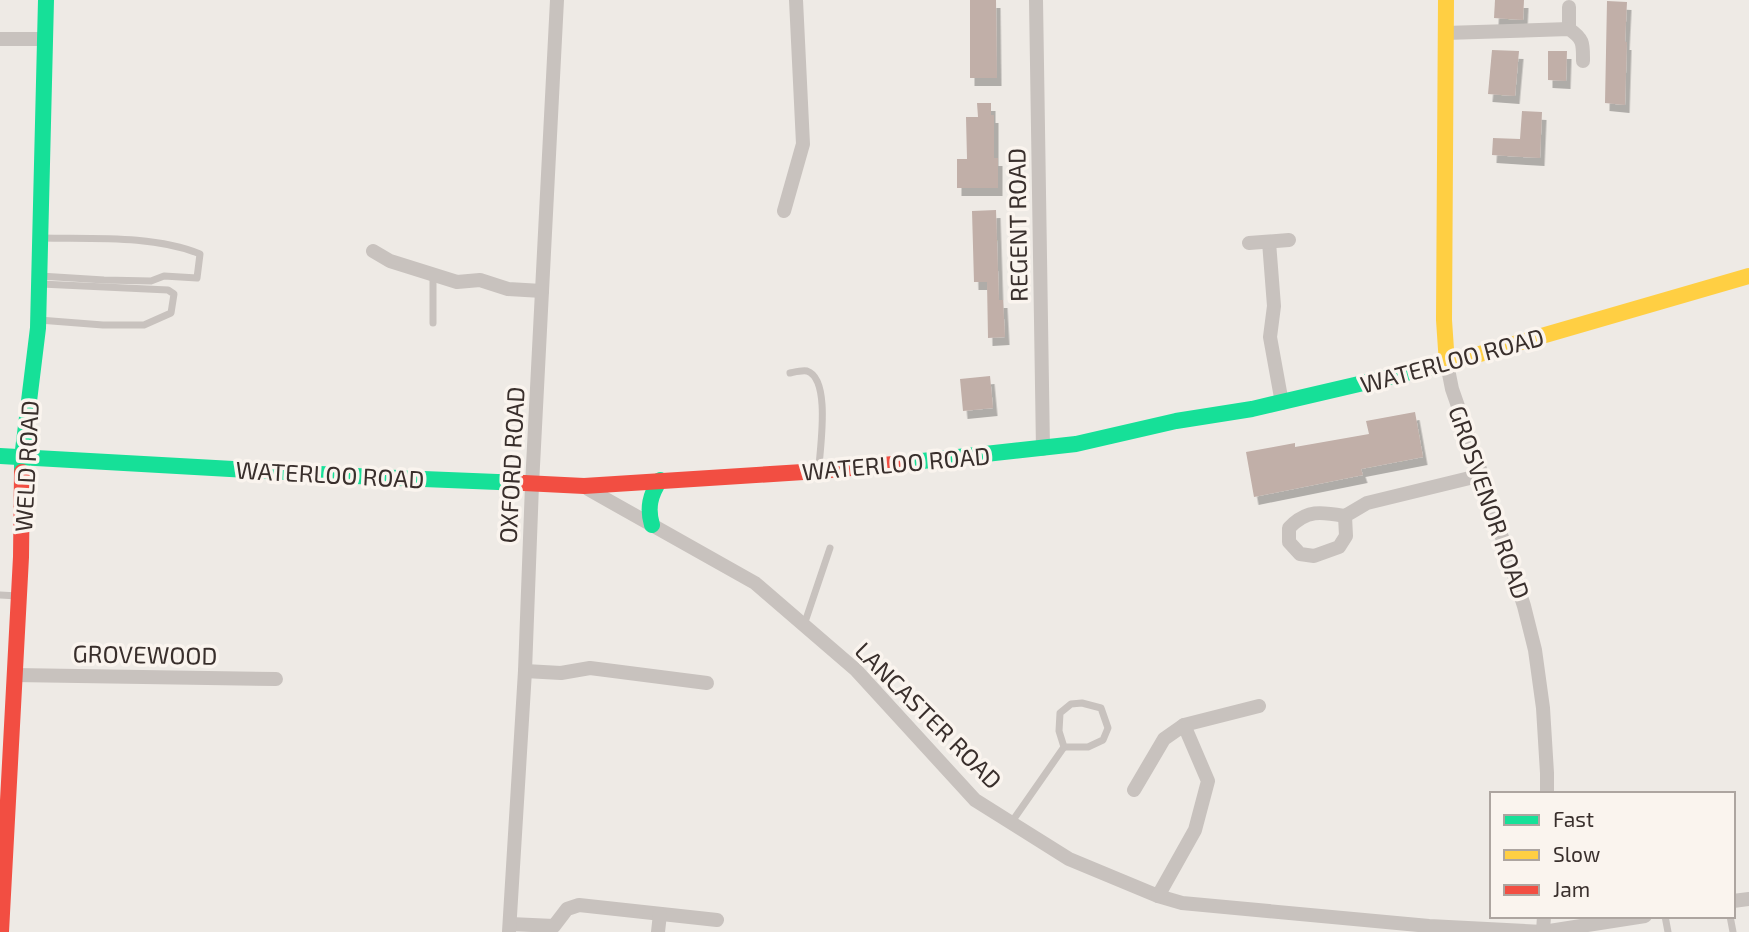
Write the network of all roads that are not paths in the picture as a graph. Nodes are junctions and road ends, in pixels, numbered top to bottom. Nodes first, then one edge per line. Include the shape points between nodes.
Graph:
1 (46, 0) edge
2 (557, 0) edge
3 (796, 0) edge
4 (1036, 0) edge
5 (1446, 0) edge
6 (1569, 7) dead end
7 (1569, 29) junction
8 (1445, 33) junction
9 (45, 38) junction
10 (0, 39) edge
11 (1583, 61) dead end
12 (784, 211) dead end
13 (40, 238) junction
14 (1289, 240) dead end
15 (1269, 242) junction
16 (1249, 243) dead end
17 (373, 251) dead end
18 (433, 274) junction
19 (1749, 276) edge
20 (39, 280) junction
21 (542, 291) junction
22 (38, 320) junction
23 (433, 324) dead end
24 (1447, 364) junction
25 (790, 373) dead end
26 (1282, 402) junction
27 (1043, 449) junction
28 (0, 456) edge
29 (22, 458) junction
30 (819, 471) junction
31 (1482, 475) junction
32 (660, 480) junction
33 (532, 485) junction
34 (584, 486) junction
35 (1345, 516) dead end
36 (652, 525) junction
37 (830, 548) dead end
38 (0, 595) edge
39 (19, 596) junction
40 (804, 625) junction
41 (525, 671) junction
42 (14, 675) junction
43 (276, 679) dead end
44 (707, 683) dead end
45 (1259, 706) dead end
46 (1184, 725) junction
47 (1064, 747) junction
48 (1134, 790) dead end
49 (1547, 792) edge
50 (1011, 823) junction
51 (1158, 896) junction
52 (660, 914) junction
53 (1632, 918) edge
54 (717, 920) dead end
55 (509, 928) edge
56 (557, 929) edge
57 (1422, 929) edge
58 (1, 932) edge
59 (658, 932) edge
60 (1543, 932) edge

1 - 9 main road, WELD ROAD
2 - 21 street, OXFORD ROAD
3 - 12 street via 803,144
4 - 27 street, REGENT ROAD
5 - 8 main road, GROSVENOR ROAD
6 - 7 street
7 - 8 street
7 - 11 street via 1583,44
8 - 24 main road, GROSVENOR ROAD
9 - 10 street
9 - 13 main road, WELD ROAD
13 - 20 main road, WELD ROAD
13 - 20 lane via 143,241 200,254 197,278
14 - 15 street
15 - 16 street
15 - 26 street via 1274,306 1270,337
17 - 18 street
18 - 21 street via 457,282 480,280 508,289
18 - 23 lane
19 - 24 main road, WATERLOO ROAD
20 - 22 main road, WELD ROAD
20 - 22 lane via 168,289 174,294 171,313 144,325
21 - 33 street, OXFORD ROAD
22 - 29 main road, WELD ROAD
24 - 26 main road, WATERLOO ROAD
24 - 31 street, GROSVENOR ROAD
25 - 30 lane via 810,372 821,389
26 - 27 main road, WATERLOO ROAD
27 - 30 main road, WATERLOO ROAD
28 - 29 main road, WATERLOO ROAD
29 - 33 main road, WATERLOO ROAD
29 - 39 main road, WELD ROAD
30 - 32 main road, WATERLOO ROAD
31 - 35 street via 1367,503
31 - 49 street, GROSVENOR ROAD via 1535,650
32 - 34 main road, WATERLOO ROAD
32 - 36 main road via 648,510
33 - 34 main road, WATERLOO ROAD
33 - 41 street, OXFORD ROAD
34 - 36 street, LANCASTER ROAD
36 - 40 street, LANCASTER ROAD via 755,583
37 - 40 lane
38 - 39 lane
39 - 42 main road, WELD ROAD
40 - 50 street, LANCASTER ROAD via 856,670 975,800
41 - 44 street via 561,673 590,668
41 - 55 street, OXFORD ROAD
42 - 43 street, GROVEWOOD
42 - 58 main road, WELD ROAD
45 - 46 street
46 - 48 street via 1164,739
46 - 51 street via 1208,781 1195,830
47 - 47 lane via 1088,747 1103,740 1108,727 1101,708 1071,704 1060,713
47 - 50 lane
50 - 51 street, LANCASTER ROAD via 1069,859
51 - 57 street, LANCASTER ROAD via 1182,904
52 - 54 street
52 - 56 street via 579,905 567,909
52 - 59 street
53 - 60 street, LANCASTER ROAD
55 - 56 street
57 - 60 street, LANCASTER ROAD

